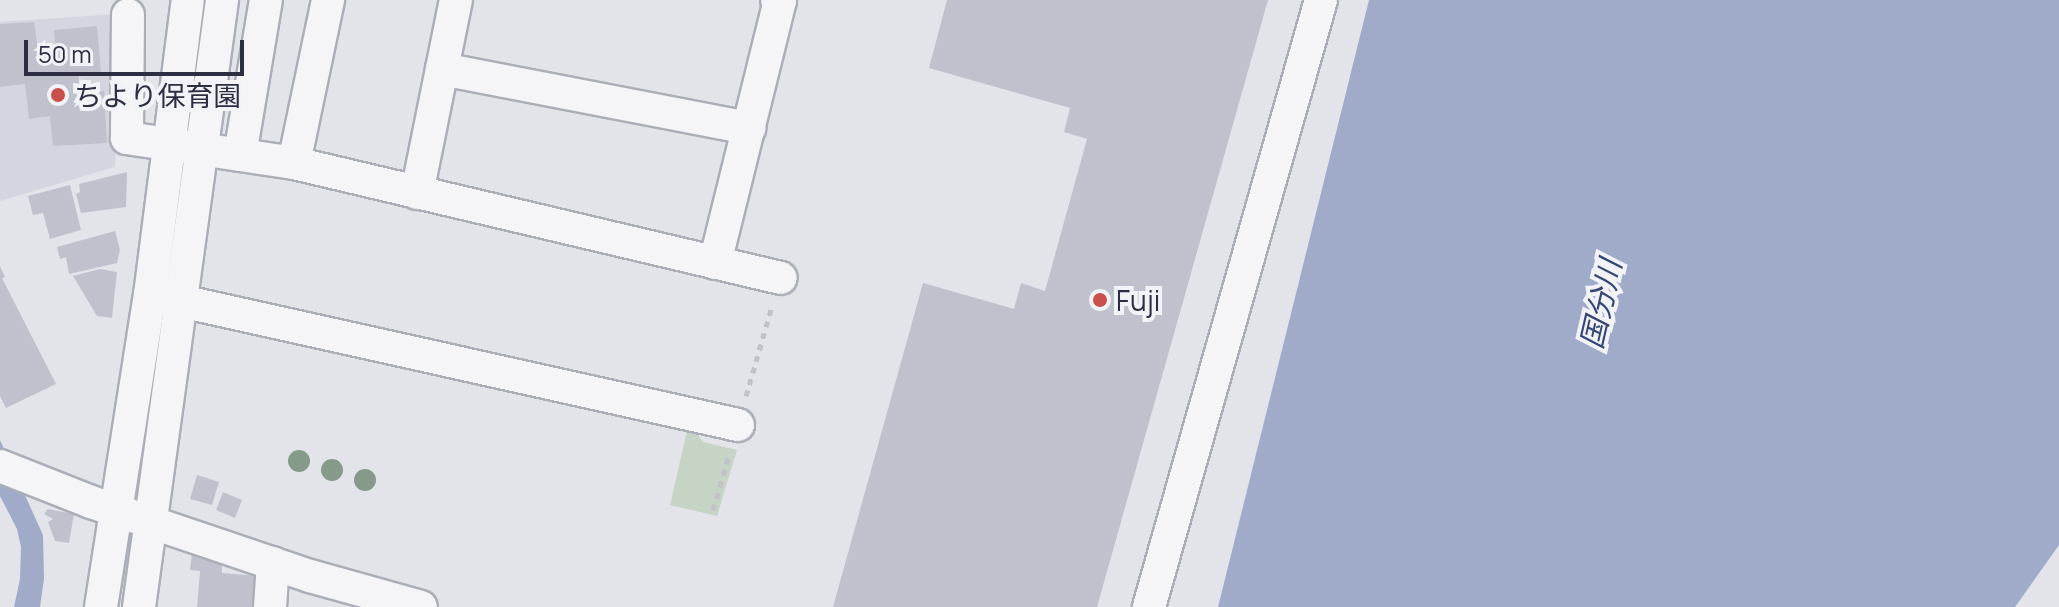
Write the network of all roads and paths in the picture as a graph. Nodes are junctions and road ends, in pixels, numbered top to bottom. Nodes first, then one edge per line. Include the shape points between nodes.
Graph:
1 (188, 0) edge
2 (222, 0) edge
3 (266, 0) edge
4 (328, 0) edge
5 (456, 0) edge
6 (777, 0) edge
7 (1321, 0) edge
8 (128, 15) dead end
9 (442, 69) junction
10 (749, 128) junction
11 (169, 143) junction
12 (203, 149) junction
13 (240, 155) junction
14 (294, 163) junction
15 (417, 193) junction
16 (715, 263) junction
17 (781, 278) dead end
18 (150, 295) junction
19 (181, 301) junction
20 (738, 425) dead end
21 (0, 466) edge
22 (116, 510) junction
23 (150, 520) junction
24 (273, 563) junction
25 (101, 607) edge
26 (139, 607) edge
27 (270, 607) edge
28 (421, 607) edge
29 (1149, 607) edge

1 - 11 street
2 - 12 street
3 - 13 street
4 - 14 street
5 - 9 street
6 - 10 street
7 - 29 street
8 - 11 street via 127,138
9 - 10 street
9 - 15 street
10 - 16 street
11 - 12 street
11 - 18 street
12 - 13 street
12 - 19 street
13 - 14 street
14 - 15 street
15 - 16 street
16 - 17 street
18 - 19 street
18 - 22 street
19 - 20 street
19 - 23 street
21 - 22 street
22 - 23 street
22 - 25 street
23 - 24 street
23 - 26 street
24 - 27 street
24 - 28 street

